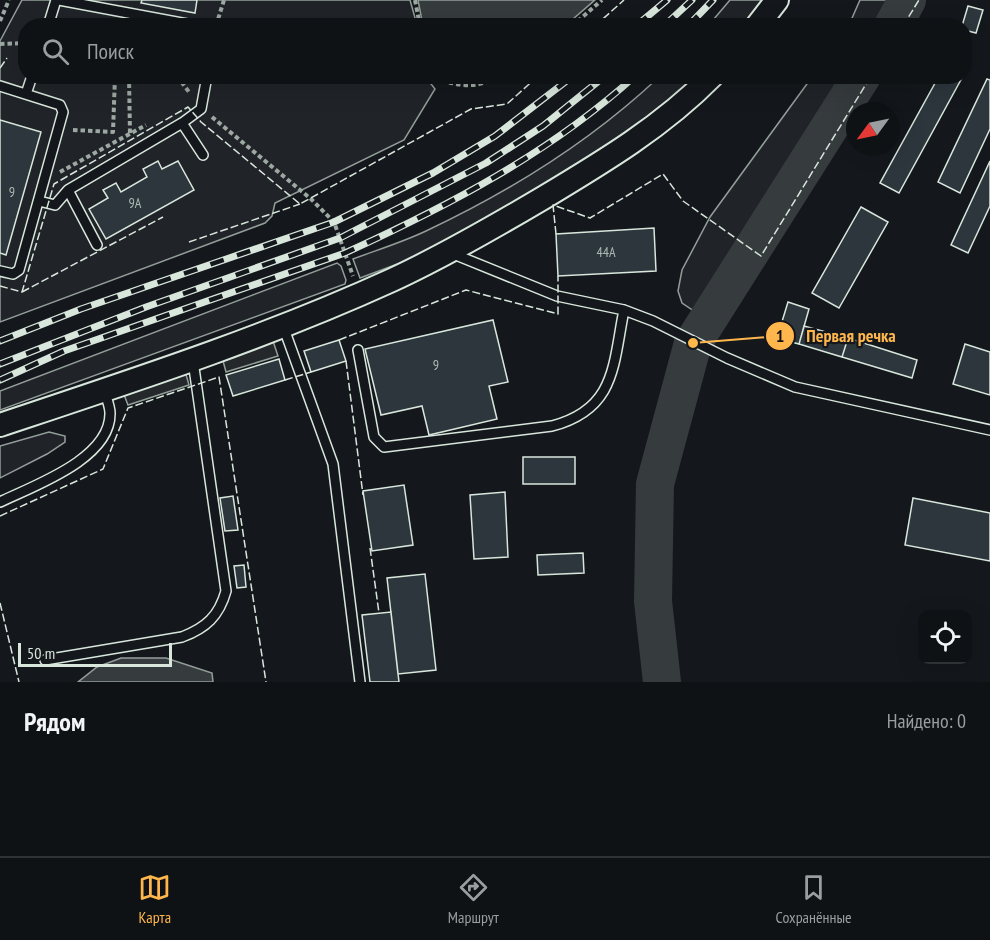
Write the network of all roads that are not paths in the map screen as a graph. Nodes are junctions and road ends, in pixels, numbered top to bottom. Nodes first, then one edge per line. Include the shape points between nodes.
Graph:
1 (58, 0) edge
2 (119, 0) edge
3 (777, 0) edge
4 (116, 10) junction
5 (51, 18) edge
6 (157, 18) edge
7 (763, 18) edge
8 (29, 84) edge
9 (206, 84) edge
10 (704, 84) edge
11 (0, 87) edge
12 (26, 94) junction
13 (182, 123) junction
14 (203, 155) dead end
15 (68, 190) junction
16 (39, 201) junction
17 (97, 245) dead end
18 (448, 252) junction
19 (0, 271) edge
20 (624, 310) junction
21 (282, 326) junction
22 (358, 350) dead end
23 (192, 359) junction
24 (104, 390) junction
25 (0, 425) edge
26 (990, 430) edge
27 (0, 502) edge
28 (45, 660) dead end
29 (360, 682) edge

1 - 4 lane
1 - 5 lane
2 - 4 lane
3 - 7 street
4 - 6 lane
8 - 12 lane
9 - 13 lane via 201,108
10 - 18 street via 684,105 595,167
11 - 12 lane
12 - 16 lane via 60,105 63,112
13 - 14 lane
13 - 15 lane
15 - 16 lane via 55,205
15 - 17 lane
16 - 19 lane via 19,270 13,274
18 - 20 lane via 558,296
18 - 21 street
20 - 22 lane via 609,386 592,407 571,421 552,426 384,447 374,437
20 - 26 lane via 795,387
21 - 23 street
21 - 29 lane via 333,464
23 - 24 street
23 - 28 lane via 226,591 222,606 212,621 182,637
24 - 25 street
24 - 27 lane via 110,414 102,436 85,458 65,472

